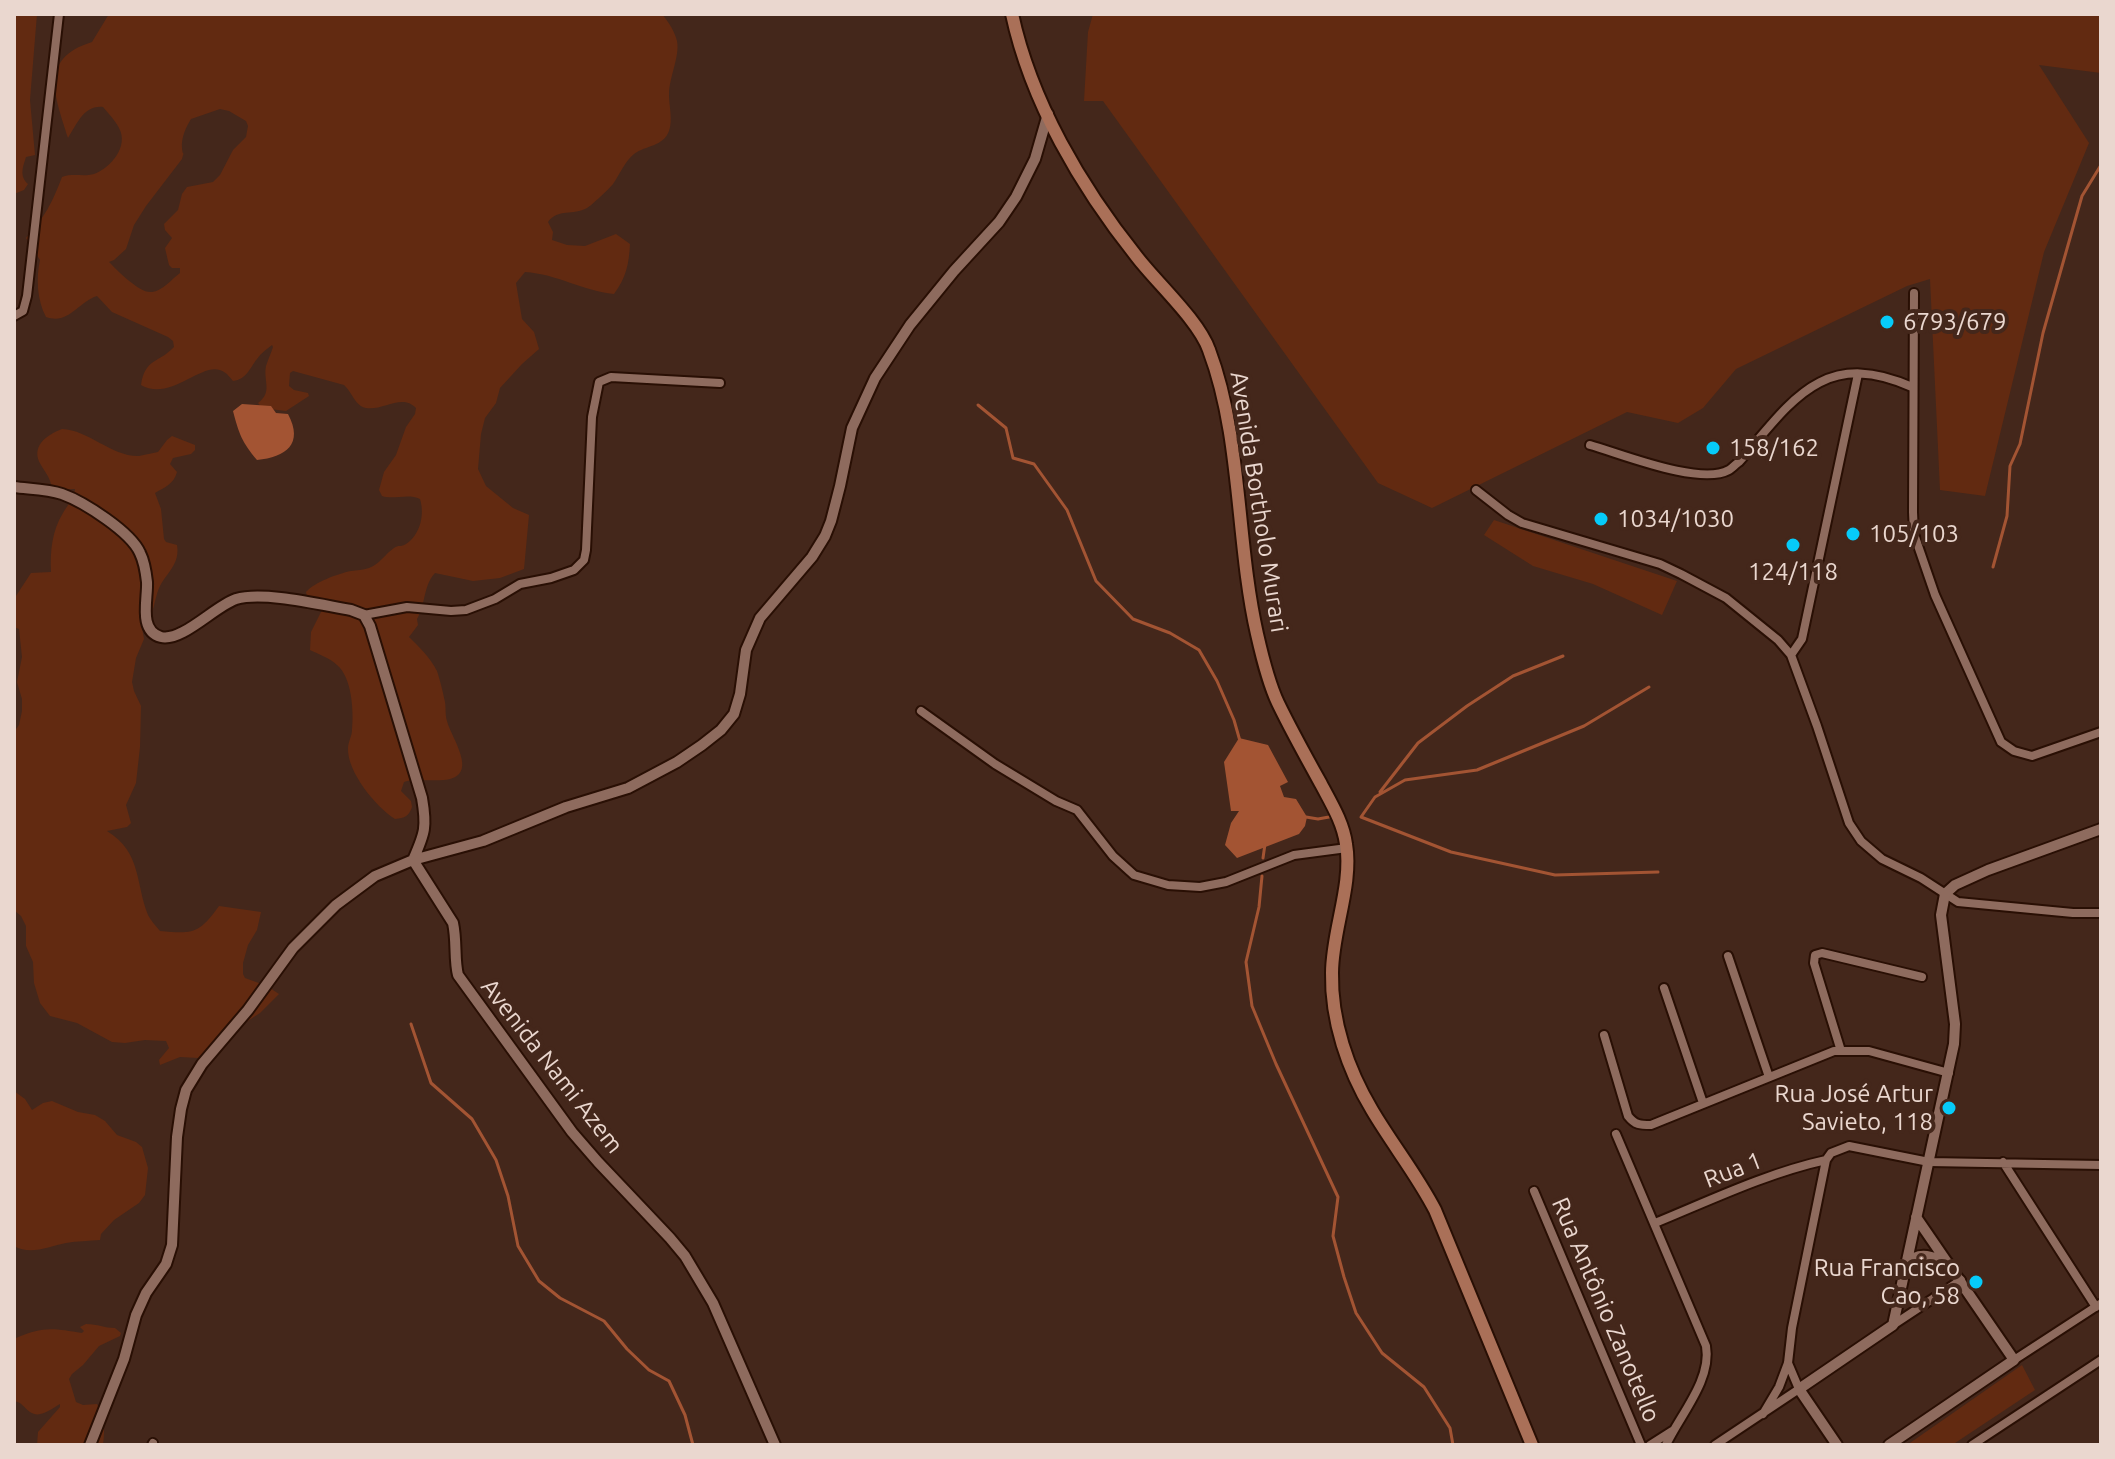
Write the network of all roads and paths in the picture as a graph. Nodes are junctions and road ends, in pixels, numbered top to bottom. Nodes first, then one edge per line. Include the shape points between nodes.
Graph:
1 (59, 14) edge
2 (1012, 14) edge
3 (1048, 114) junction
4 (1914, 293) dead end
5 (14, 316) edge
6 (1858, 374) junction
7 (720, 383) dead end
8 (1912, 387) junction
9 (1590, 445) dead end
10 (14, 487) edge
11 (1476, 490) dead end
12 (364, 615) junction
13 (1791, 655) junction
14 (921, 711) dead end
15 (2101, 731) edge
16 (2101, 829) edge
17 (1347, 848) junction
18 (413, 860) junction
19 (1943, 899) junction
20 (2101, 913) edge
21 (1728, 956) dead end
22 (1922, 977) dead end
23 (1664, 988) dead end
24 (1604, 1035) dead end
25 (1841, 1051) junction
26 (1949, 1073) junction
27 (1769, 1077) junction
28 (1703, 1103) junction
29 (1616, 1134) dead end
30 (1826, 1160) junction
31 (1929, 1162) junction
32 (2003, 1162) junction
33 (2101, 1165) edge
34 (1534, 1191) dead end
35 (1916, 1217) junction
36 (1655, 1223) junction
37 (1948, 1263) junction
38 (1905, 1266) junction
39 (1961, 1280) junction
40 (2099, 1305) edge
41 (1893, 1325) junction
42 (2014, 1360) junction
43 (2101, 1360) edge
44 (1788, 1363) junction
45 (1799, 1389) junction
46 (1763, 1414) junction
47 (1673, 1430) junction
48 (90, 1445) edge
49 (775, 1445) edge
50 (1532, 1445) edge
51 (1641, 1445) edge
52 (1650, 1445) edge
53 (1666, 1445) edge
54 (1715, 1445) edge
55 (1837, 1445) edge
56 (1889, 1445) edge
57 (1972, 1445) edge

1 - 5 street via 27,296 23,311
2 - 3 main road, Avenida Bortholo Murari
3 - 17 main road, Avenida Bortholo Murari via 1111,223 1208,346 1227,421 1257,634 1276,699 1338,818
3 - 18 street via 1035,159 1016,197 910,325 875,378 852,428 825,536 760,618 746,650 734,714 721,730 628,788 483,841
4 - 8 street
6 - 8 street
6 - 9 street via 1810,386 1739,462 1719,473 1684,473
6 - 13 street via 1802,639
7 - 12 street via 611,377 599,382 592,417 586,550 574,570 520,584 466,610 407,607
8 - 15 street via 1914,534 1935,595 2001,742 2032,756
10 - 12 street via 60,493 121,531 139,550 147,584 146,623 161,637 176,635 233,600 255,596
11 - 13 street via 1522,523 1660,564 1703,585 1756,621
12 - 18 street via 422,798 426,830
13 - 19 street via 1855,832 1882,859 1921,878
14 - 17 street via 995,764 1077,810 1134,875 1200,887 1294,855
16 - 19 street via 1988,870 1955,885
17 - 50 main road, Avenida Bortholo Murari via 1332,970 1340,1035 1372,1111 1423,1187
18 - 48 street via 375,876 313,926 186,1090 177,1137 172,1245 136,1315
18 - 49 street, Avenida Nami Azem via 453,923 456,968 465,986 572,1132 685,1256 713,1303
19 - 20 street
19 - 26 street via 1941,926 1955,1024
21 - 27 street
22 - 25 street via 1815,955
23 - 28 street
24 - 28 street via 1634,1123 1651,1125
25 - 26 street via 1869,1051
25 - 27 street
26 - 31 street
27 - 28 street
29 - 36 street
30 - 31 street, Rua 1 via 1849,1146
30 - 36 street, Rua 1
30 - 44 street
31 - 32 street, Rua 1
31 - 35 street
32 - 33 street, Rua 1
32 - 40 street
34 - 51 street, Rua Antônio Zanotello
35 - 37 street
35 - 38 street
36 - 47 street via 1708,1357 1701,1381
37 - 38 street via 1920,1255
37 - 39 street
38 - 41 street
39 - 41 street
39 - 42 street
40 - 42 street
41 - 45 street
42 - 56 street
43 - 57 street
44 - 45 street
44 - 46 street
45 - 46 street
45 - 55 street
46 - 54 street
47 - 52 street
47 - 53 street

